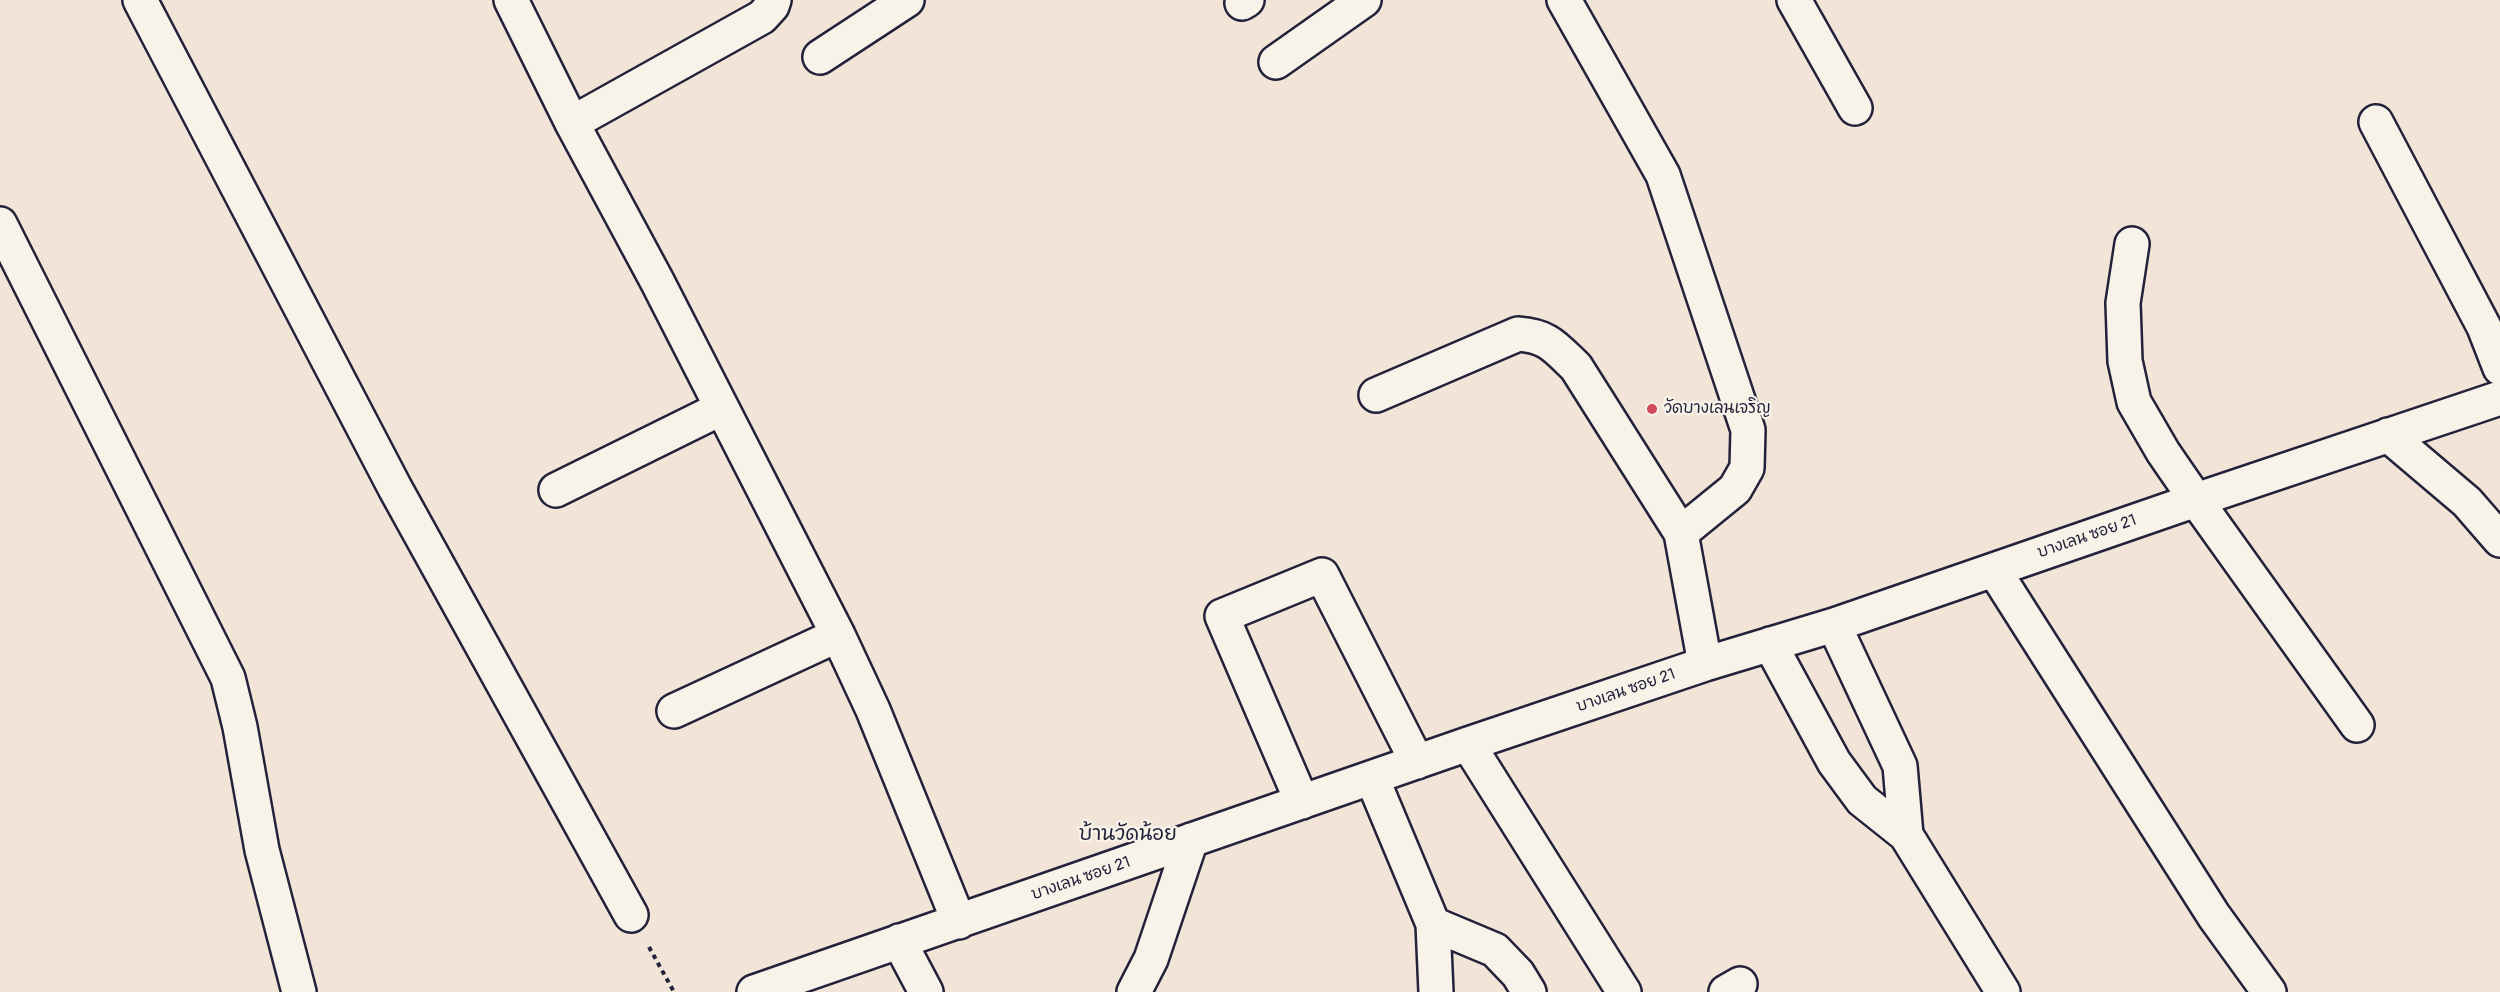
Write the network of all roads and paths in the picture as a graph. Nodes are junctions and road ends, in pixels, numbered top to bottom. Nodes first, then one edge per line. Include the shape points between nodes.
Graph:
1 (140, 0) edge
2 (511, 0) edge
3 (774, 0) edge
4 (907, 0) edge
5 (1364, 0) edge
6 (1564, 0) edge
7 (1794, 0) edge
8 (820, 57) dead end
9 (1276, 62) dead end
10 (1855, 108) dead end
11 (2376, 122) dead end
12 (572, 123) junction
13 (0, 224) edge
14 (2132, 244) dead end
15 (2500, 368) edge
16 (1376, 395) dead end
17 (2500, 398) edge
18 (722, 408) junction
19 (2388, 435) junction
20 (556, 490) dead end
21 (2196, 500) junction
22 (1681, 532) junction
23 (2500, 540) edge
24 (1994, 570) junction
25 (1834, 625) junction
26 (838, 634) junction
27 (1770, 644) junction
28 (1705, 664) junction
29 (674, 711) dead end
30 (2357, 725) dead end
31 (1468, 744) junction
32 (1417, 762) junction
33 (1372, 778) junction
34 (1302, 802) junction
35 (1906, 835) junction
36 (1191, 840) junction
37 (632, 915) joint
38 (959, 922) junction
39 (1433, 924) junction
40 (898, 941) junction
41 (299, 992) edge
42 (674, 992) edge
43 (754, 992) edge
44 (926, 992) edge
45 (1134, 992) edge
46 (1436, 992) edge
47 (1529, 992) edge
48 (1624, 992) edge
49 (2003, 992) edge
50 (2269, 992) edge

1 - 37 street via 395,488
2 - 12 street
3 - 12 street via 762,17
4 - 8 street
5 - 9 street
6 - 22 street via 1663,175 1748,430 1747,468 1735,489
7 - 10 street
11 - 15 street via 2484,327
12 - 18 street
13 - 41 street via 228,678 262,850
14 - 21 street via 2122,303 2124,362 2134,402
16 - 22 street via 1518,334 1538,336 1576,367
17 - 19 street, บางเลน ซอย 21
18 - 20 street
18 - 26 street
19 - 21 street, บางเลน ซอย 21
19 - 23 street via 2467,502
21 - 24 street, บางเลน ซอย 21
21 - 30 street
22 - 28 street
24 - 25 street, บางเลน ซอย 21
24 - 50 street via 2214,916
25 - 27 street, บางเลน ซอย 21
25 - 35 street via 1900,766
26 - 29 street
26 - 38 street
27 - 28 street, บางเลน ซอย 21
27 - 35 street via 1834,762 1862,800
28 - 31 street, บางเลน ซอย 21
31 - 32 street, บางเลน ซอย 21
31 - 48 street
32 - 33 street, บางเลน ซอย 21
32 - 34 street via 1322,575 1222,616
33 - 34 street, บางเลน ซอย 21
33 - 39 street
34 - 36 street, บางเลน ซอย 21
35 - 49 street
36 - 38 street, บางเลน ซอย 21
36 - 45 street via 1151,959
37 - 42 path
38 - 40 street, บางเลน ซอย 21
39 - 46 street
39 - 47 street via 1494,950 1518,974
40 - 43 street, บางเลน ซอย 21
40 - 44 street

